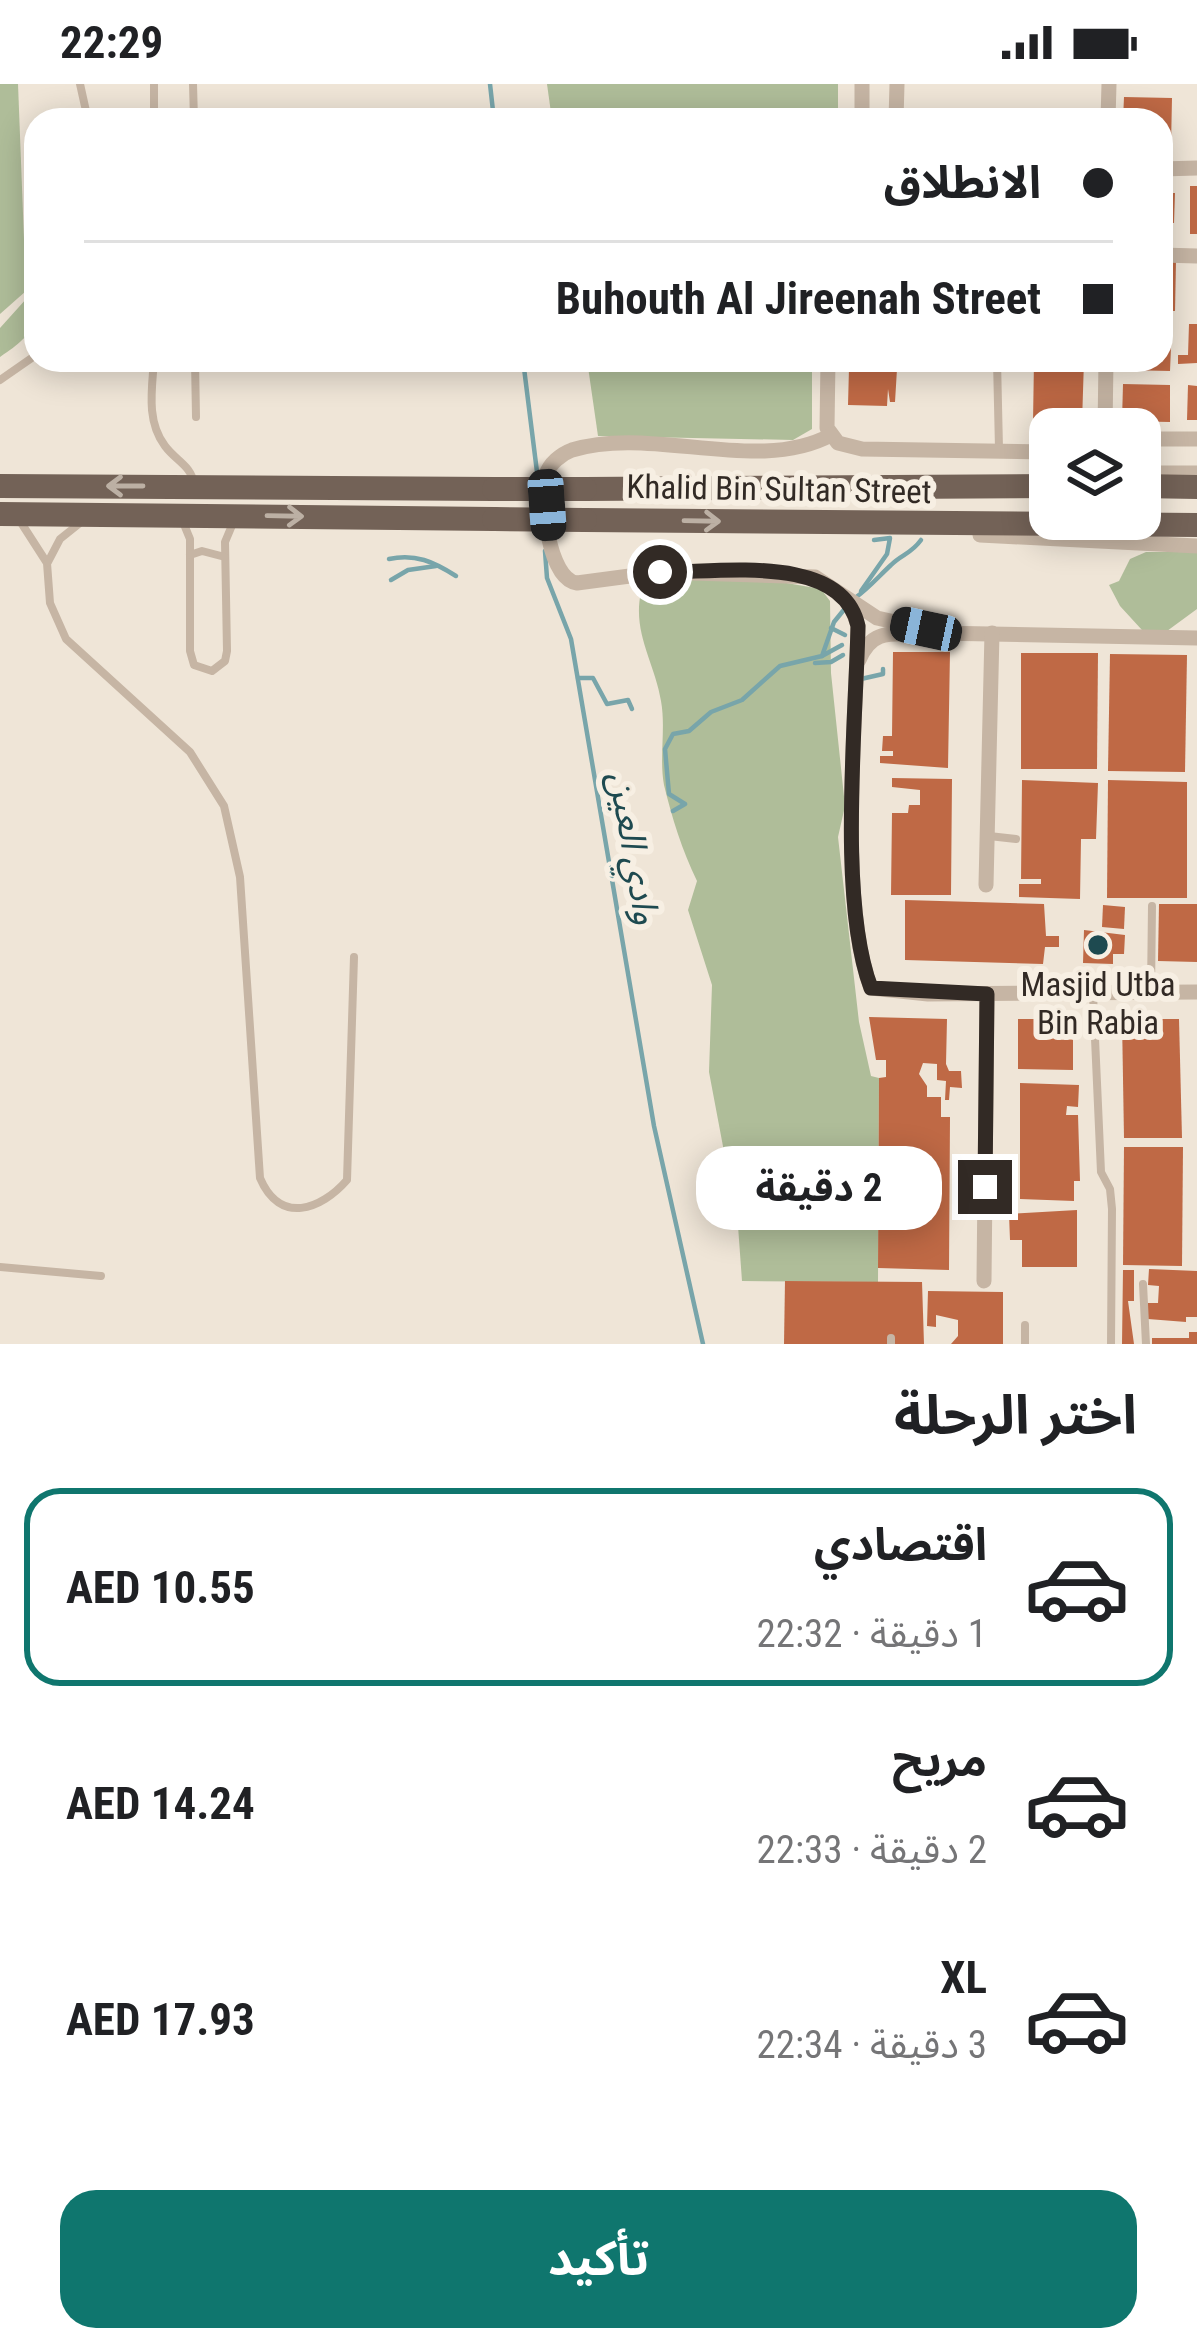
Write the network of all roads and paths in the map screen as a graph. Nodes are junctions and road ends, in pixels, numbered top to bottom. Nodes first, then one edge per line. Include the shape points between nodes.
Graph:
1 (154, 372) edge
2 (195, 372) edge
3 (828, 372) edge
4 (998, 372) edge
5 (1106, 372) edge
6 (1105, 408) edge
7 (196, 417) dead end
8 (831, 436) junction
9 (1161, 439) edge
10 (1197, 439) edge
11 (999, 450) junction
12 (1029, 451) edge
13 (1197, 470) edge
14 (1161, 475) edge
15 (1029, 476) edge
16 (1161, 480) edge
17 (872, 484) junction
18 (0, 486) edge
19 (194, 486) junction
20 (1029, 486) edge
21 (1197, 487) edge
22 (7, 514) edge
23 (91, 514) junction
24 (179, 515) junction
25 (237, 515) junction
26 (870, 523) junction
27 (1197, 525) edge
28 (1197, 546) edge
29 (190, 555) junction
30 (225, 557) junction
31 (47, 563) junction
32 (850, 602) junction
33 (892, 622) junction
34 (944, 633) junction
35 (992, 633) junction
36 (1197, 638) edge
37 (858, 640) junction
38 (858, 664) junction
39 (987, 836) junction
40 (1016, 838) dead end
41 (986, 885) dead end
42 (1152, 906) dead end
43 (354, 957) dead end
44 (1151, 992) junction
45 (1197, 992) edge
46 (1093, 993) junction
47 (987, 994) junction
48 (0, 1267) edge
49 (101, 1276) dead end
50 (984, 1281) dead end
51 (1143, 1284) dead end
52 (1025, 1324) dead end
53 (1025, 1344) edge
54 (1111, 1344) edge
55 (1146, 1344) edge

1 - 19 lane via 154,424
2 - 7 lane
3 - 8 street
4 - 11 lane
5 - 6 street
8 - 11 street via 862,448
8 - 32 street via 771,451 570,451 545,476 549,534 568,582 660,572 786,573 815,577
9 - 10 street
11 - 12 street
13 - 14 street
15 - 17 street
16 - 21 main road
17 - 19 main road, Khalid Bin Sultan Street, bridge
17 - 20 main road, Khalid Bin Sultan Street
19 -> 18 main road, Khalid Bin Sultan Street
22 - 23 main road, Khalid Bin Sultan Street
22 - 31 lane
23 - 24 main road, Khalid Bin Sultan Street
23 - 31 lane via 60,539
24 - 25 main road, Khalid Bin Sultan Street
24 - 29 lane
25 -> 26 main road, Khalid Bin Sultan Street, bridge
25 - 30 lane
26 - 27 main road, Khalid Bin Sultan Street
26 - 28 street
29 - 30 lane
29 - 30 lane via 190,651 204,671 225,661
31 - 43 lane via 50,602 66,639 190,752 224,806 240,877 260,1178 271,1196 295,1208 329,1201 347,1180
32 - 33 street
32 - 37 street
33 - 34 street
33 - 37 street via 870,625
34 - 35 street
34 - 38 street via 884,633
35 - 36 street
35 - 39 street
37 - 38 street
38 - 47 street via 854,848 860,951 871,988
39 - 40 lane
39 - 41 street
42 - 44 lane
44 - 45 street
44 - 46 street
46 - 47 street
46 - 54 lane via 1101,1172 1112,1209
47 - 50 street
48 - 49 lane
51 - 55 lane
52 - 53 lane

